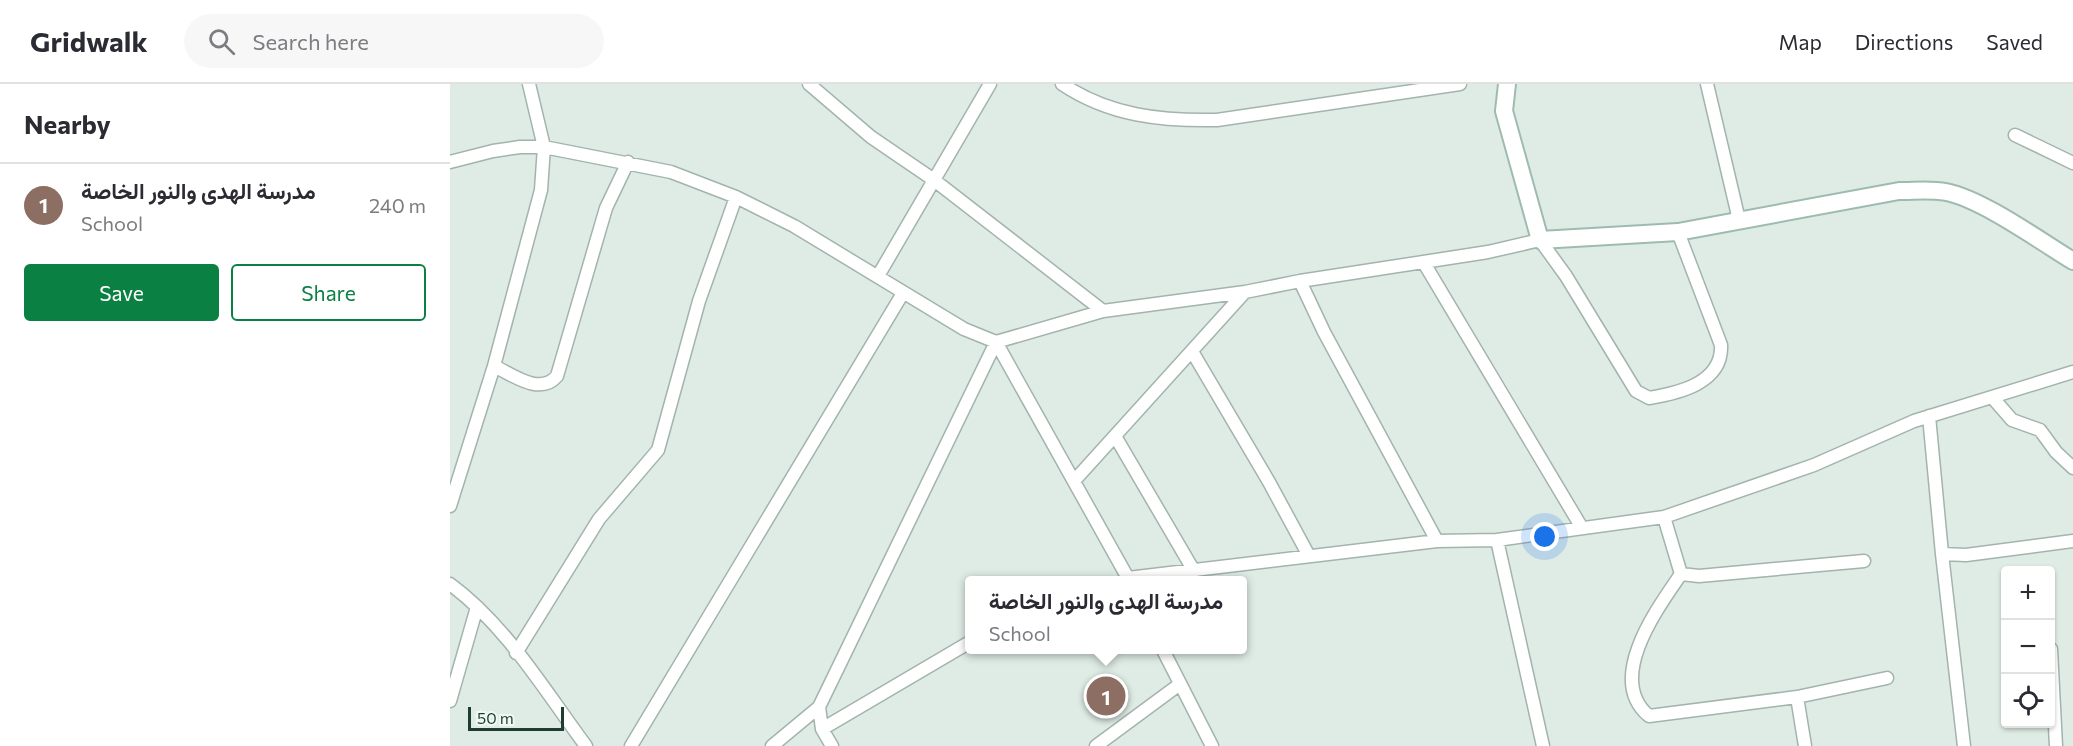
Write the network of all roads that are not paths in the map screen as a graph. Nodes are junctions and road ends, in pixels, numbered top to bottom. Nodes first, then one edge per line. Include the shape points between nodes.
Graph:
1 (529, 84) edge
2 (809, 84) edge
3 (990, 84) edge
4 (1062, 84) edge
5 (1460, 84) edge
6 (1507, 84) edge
7 (1707, 84) edge
8 (2015, 135) dead end
9 (544, 147) junction
10 (450, 162) edge
11 (628, 162) junction
12 (2073, 163) edge
13 (934, 180) junction
14 (736, 197) junction
15 (1739, 220) junction
16 (1678, 232) junction
17 (1540, 240) junction
18 (2073, 261) edge
19 (1424, 263) junction
20 (878, 276) junction
21 (1300, 281) junction
22 (1245, 292) junction
23 (903, 293) junction
24 (1103, 311) junction
25 (996, 342) junction
26 (1192, 353) junction
27 (494, 366) junction
28 (2073, 372) edge
29 (1992, 397) junction
30 (1929, 416) junction
31 (1115, 436) junction
32 (2073, 468) edge
33 (1074, 481) junction
34 (450, 506) edge
35 (1664, 517) junction
36 (1582, 528) junction
37 (1497, 540) junction
38 (1437, 541) junction
39 (2073, 541) edge
40 (1942, 554) junction
41 (1309, 556) junction
42 (1864, 561) dead end
43 (1194, 571) junction
44 (1681, 574) junction
45 (1127, 576) edge
46 (1153, 576) edge
47 (450, 584) edge
48 (477, 608) junction
49 (965, 644) edge
50 (516, 653) junction
51 (1165, 654) edge
52 (2052, 674) edge
53 (1887, 678) dead end
54 (1180, 684) junction
55 (1797, 697) junction
56 (450, 701) edge
57 (819, 707) junction
58 (822, 729) junction
59 (586, 746) edge
60 (631, 746) edge
61 (772, 746) edge
62 (832, 746) edge
63 (1096, 746) edge
64 (1212, 746) edge
65 (1543, 746) edge
66 (1804, 746) edge
67 (1964, 746) edge
68 (2056, 746) edge

1 - 9 street
2 - 13 street via 871,137
3 - 13 street
4 - 5 street via 1096,104 1120,112 1184,120 1217,120
6 - 17 street via 1504,111
7 - 15 street
8 - 12 street
9 - 10 street via 493,151
9 - 11 street
9 - 27 street via 538,201
11 - 14 street via 671,172
11 - 27 street via 606,208 557,376 550,383 537,386
13 - 20 street
13 - 24 street
14 - 20 street
14 - 50 street via 699,301 658,450 599,519
15 - 16 street
15 - 18 street via 1899,191 1948,192
16 - 17 street
16 - 17 street via 1721,345 1721,362 1706,379 1649,398 1636,391
17 - 19 street
19 - 21 street
19 - 36 street
20 - 23 street
21 - 22 street
21 - 38 street
22 - 24 street
22 - 26 street
23 - 25 street via 964,329
23 - 60 street
24 - 25 street
25 - 33 street
25 - 57 street
26 - 31 street
26 - 41 street
27 - 34 street
28 - 29 street
29 - 30 street
29 - 32 street via 2012,420 2040,430
30 - 35 street via 1814,465
30 - 40 street
31 - 33 street
31 - 43 street
33 - 45 street
35 - 36 street
35 - 44 street
36 - 37 street
37 - 38 street
37 - 65 street
38 - 41 street
39 - 40 street via 1966,555
40 - 67 street
41 - 43 street
42 - 44 street via 1699,576
43 - 46 street
44 - 55 street via 1658,607 1635,655 1631,683 1640,708 1649,716 1674,715
47 - 48 street
48 - 50 street
48 - 56 street
49 - 58 street
50 - 59 street
51 - 54 street
52 - 68 street
53 - 55 street
54 - 63 street
54 - 64 street
55 - 66 street
57 - 58 street
57 - 61 street
58 - 62 street

